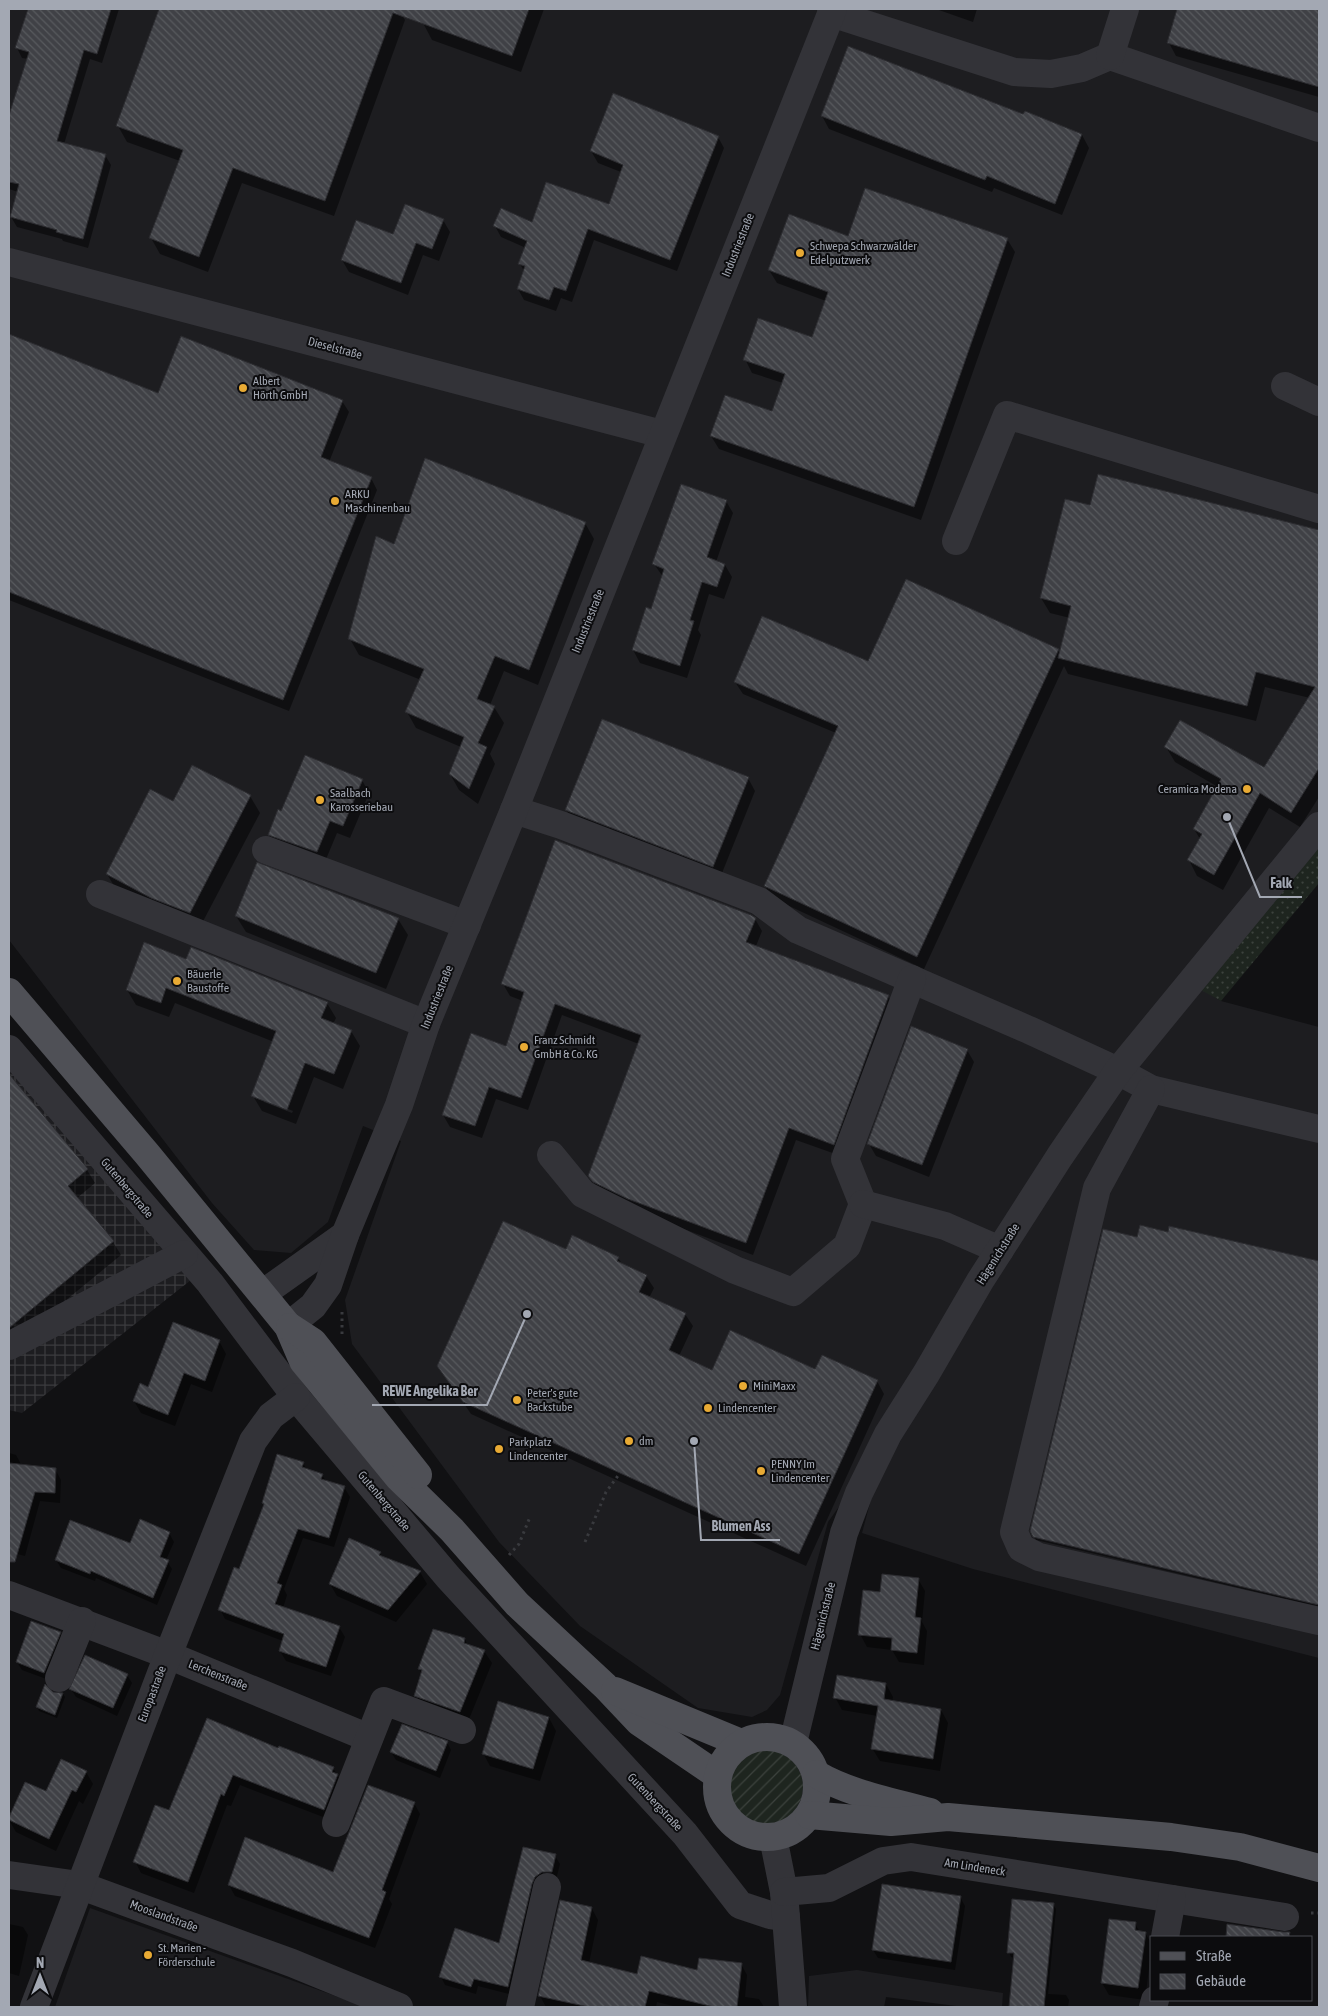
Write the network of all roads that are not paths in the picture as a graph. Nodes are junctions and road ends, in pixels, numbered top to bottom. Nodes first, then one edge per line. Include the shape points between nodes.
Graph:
1 (1125, 9) edge
2 (832, 11) edge
3 (1110, 56) junction
4 (1319, 128) edge
5 (9, 262) edge
6 (1285, 386) dead end
7 (1319, 402) edge
8 (662, 434) junction
9 (1319, 509) edge
10 (956, 541) dead end
11 (514, 810) junction
12 (1319, 826) edge
13 (266, 850) dead end
14 (100, 894) dead end
15 (467, 924) junction
16 (912, 979) junction
17 (9, 992) edge
18 (426, 1024) junction
19 (9, 1049) edge
20 (1118, 1071) junction
21 (1151, 1089) junction
22 (1319, 1129) edge
23 (551, 1155) dead end
24 (863, 1204) junction
25 (345, 1234) junction
26 (1000, 1250) junction
27 (184, 1254) junction
28 (262, 1294) junction
29 (288, 1326) junction
30 (9, 1346) edge
31 (296, 1397) junction
32 (9, 1594) edge
33 (82, 1621) junction
34 (1319, 1622) edge
35 (168, 1655) junction
36 (59, 1678) dead end
37 (605, 1686) junction
38 (462, 1730) dead end
39 (369, 1738) junction
40 (741, 1743) junction
41 (792, 1743) junction
42 (816, 1774) junction
43 (717, 1775) junction
44 (809, 1815) junction
45 (948, 1817) junction
46 (336, 1823) dead end
47 (774, 1837) junction
48 (1319, 1868) edge
49 (9, 1875) edge
50 (79, 1884) junction
51 (547, 1887) dead end
52 (1172, 1899) junction
53 (785, 1905) junction
54 (1286, 1917) dead end
55 (1165, 1936) edge
56 (34, 2007) edge
57 (398, 2007) edge
58 (520, 2007) edge
59 (793, 2007) edge

1 - 3 street
2 - 3 street via 1014,72 1051,74 1082,68
2 - 8 street, Industriestraße
3 - 4 street
5 - 8 street, Dieselstraße
6 - 7 street
8 - 11 street, Industriestraße
9 - 10 street via 1007,416
11 - 15 street, Industriestraße
11 - 16 street via 759,901 798,930
12 - 20 street, Hägenichstraße
13 - 15 street
14 - 18 street
15 - 18 street, Industriestraße
16 - 20 street
16 - 24 street via 845,1159
17 - 28 main road
18 - 25 street, Industriestraße via 398,1105
19 - 27 street, Gutenbergstraße
20 - 21 street
20 - 26 street, Hägenichstraße
21 - 22 street
21 - 34 street via 1097,1188 1014,1532 1021,1548 1039,1557
23 - 24 street via 583,1194 735,1270 792,1292 847,1246
24 - 26 street via 945,1226
25 - 28 street
25 - 29 street, Industriestraße via 328,1285 313,1306
26 - 41 street, Hägenichstraße via 888,1434 859,1493 840,1550
27 - 30 street
27 - 31 street, Gutenbergstraße via 210,1283
28 - 29 main road
29 - 37 main road via 313,1342 411,1464 452,1530 517,1604
31 - 35 street, Europastraße via 271,1416 253,1441
31 - 53 street, Gutenbergstraße via 448,1577 684,1834 740,1904 770,1915
32 - 33 street, Lerchenstraße
33 - 35 street, Lerchenstraße
33 - 36 street
35 - 39 street, Lerchenstraße
35 - 50 street, Europastraße
37 - 40 main road
37 - 43 main road via 639,1722
38 - 39 street via 384,1701
39 - 46 street
40 - 41 main road via 767,1736
40 - 43 main road via 725,1756
41 - 42 main road via 803,1751
42 - 44 main road via 815,1802
42 - 45 main road via 858,1792
43 - 47 main road via 716,1795 723,1813 736,1828 754,1836
44 - 45 main road via 891,1822
44 - 47 main road via 794,1830
45 - 48 main road via 1170,1836 1240,1847
47 - 53 street
49 - 50 street, Mooslandstraße
50 - 56 street, Europastraße
50 - 57 street, Mooslandstraße via 292,1963
51 - 58 street
52 - 53 street, Am Lindeneck via 911,1857 883,1861 829,1888
52 - 54 street, Am Lindeneck
52 - 55 street
53 - 59 street

